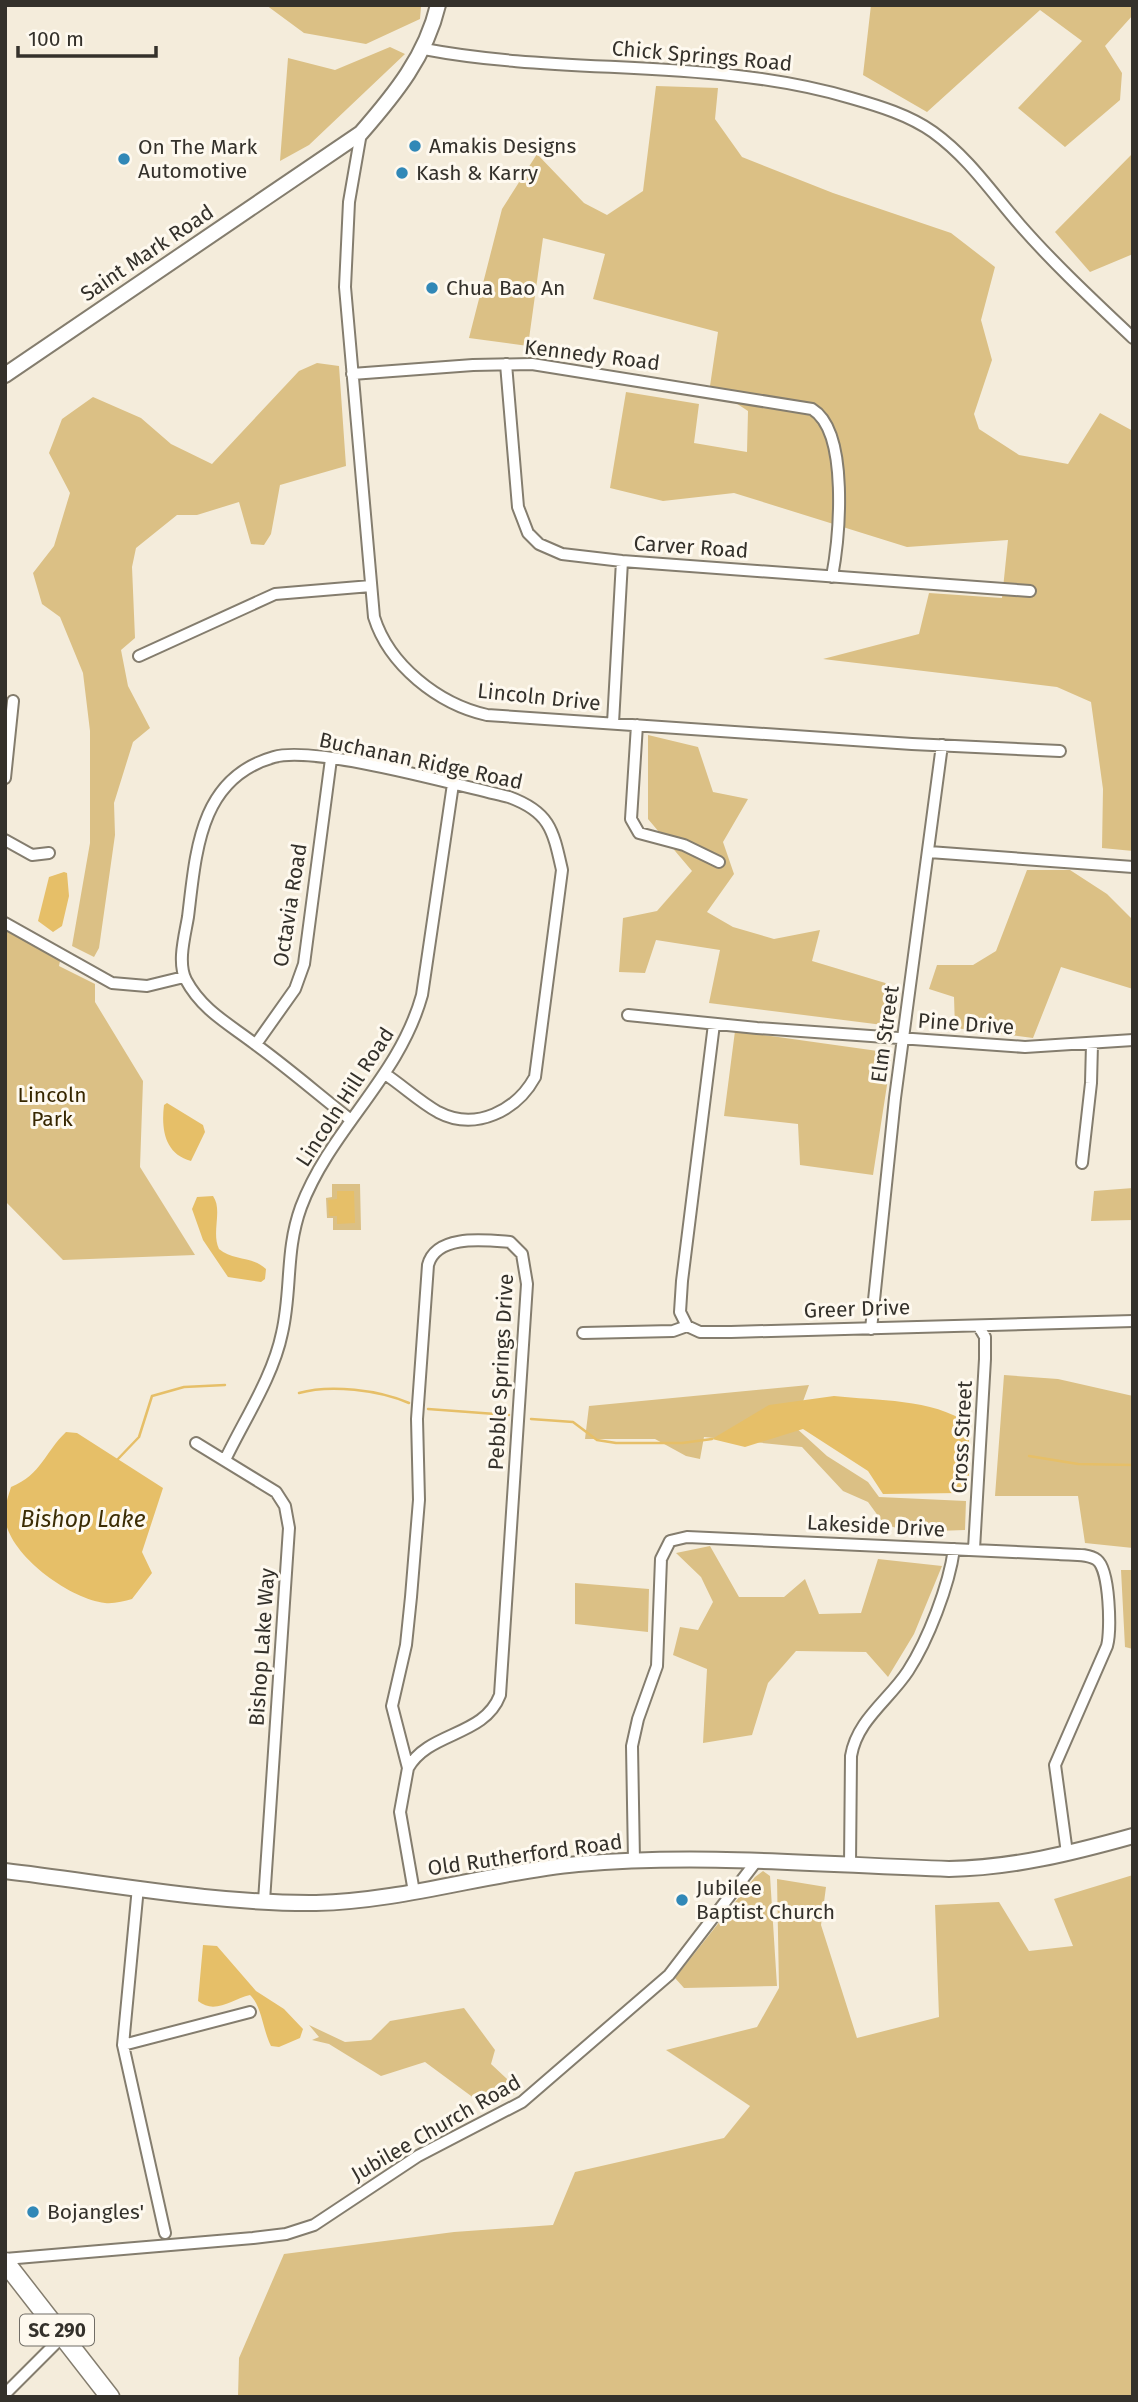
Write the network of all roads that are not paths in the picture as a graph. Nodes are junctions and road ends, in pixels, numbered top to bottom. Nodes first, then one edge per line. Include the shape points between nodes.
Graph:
1 (438, 5) edge
2 (424, 49) junction
3 (361, 133) junction
4 (1133, 338) edge
5 (506, 363) junction
6 (352, 374) junction
7 (5, 375) edge
8 (622, 561) junction
9 (832, 577) junction
10 (371, 586) junction
11 (1030, 591) dead end
12 (139, 656) dead end
13 (13, 701) dead end
14 (613, 723) junction
15 (637, 725) junction
16 (942, 746) junction
17 (1060, 751) dead end
18 (331, 759) junction
19 (5, 778) edge
20 (453, 784) junction
21 (5, 840) edge
22 (929, 852) junction
23 (49, 853) dead end
24 (719, 862) dead end
25 (1133, 867) edge
26 (5, 923) edge
27 (184, 977) junction
28 (628, 1015) dead end
29 (714, 1024) junction
30 (904, 1039) junction
31 (1133, 1040) edge
32 (256, 1044) junction
33 (1092, 1044) junction
34 (385, 1074) junction
35 (351, 1120) junction
36 (1082, 1163) dead end
37 (1133, 1321) edge
38 (687, 1326) junction
39 (979, 1327) junction
40 (871, 1329) junction
41 (583, 1333) dead end
42 (196, 1443) dead end
43 (225, 1460) junction
44 (954, 1549) junction
45 (974, 1549) junction
46 (408, 1768) junction
47 (1133, 1836) edge
48 (1067, 1853) junction
49 (634, 1860) junction
50 (755, 1863) junction
51 (850, 1865) junction
52 (5, 1871) edge
53 (138, 1887) junction
54 (414, 1892) junction
55 (264, 1902) junction
56 (250, 2012) dead end
57 (123, 2045) junction
58 (165, 2233) dead end
59 (5, 2260) edge
60 (62, 2337) junction
61 (5, 2394) edge
62 (110, 2397) edge

1 - 2 street, Saint Mark Road
2 - 3 street, Saint Mark Road via 396,93
2 - 4 street, Chick Springs Road via 486,59 773,79 903,115 932,131 960,155 1046,254
3 - 6 street, Lincoln Drive via 349,202 345,268
3 - 7 street, Saint Mark Road
5 - 6 street, Kennedy Road
5 - 8 street, Carver Road via 519,507 528,533 539,544 562,554
5 - 9 street, Kennedy Road via 567,368 812,409 822,418 837,469
6 - 10 street, Lincoln Drive
8 - 9 street, Carver Road
8 - 14 street
9 - 11 street, Carver Road
10 - 12 street via 275,594
10 - 14 street, Lincoln Drive via 379,631 393,656 452,702 498,717
13 - 19 street
14 - 15 street, Lincoln Drive
15 - 16 street, Lincoln Drive
15 - 24 street via 633,827
16 - 17 street, Lincoln Drive
16 - 22 street, Elm Street
18 - 20 street, Buchanan Ridge Road
18 - 27 street, Buchanan Ridge Road via 299,754 275,757 228,783 214,802 195,855
18 - 32 street, Octavia Road via 304,964 295,989
20 - 34 street, Lincoln Hill Road via 422,995 402,1048
20 - 34 street, Buchanan Ridge Road via 531,805 548,821 556,844 562,870 535,1077 527,1092 508,1108 489,1118 463,1118 440,1114
21 - 23 street via 32,856
22 - 25 street
22 - 30 street, Elm Street
26 - 27 street via 111,983 146,986
27 - 32 street via 210,1012
28 - 29 street, Pine Drive
29 - 30 street, Pine Drive
29 - 38 street via 682,1281 680,1312
30 - 33 street, Pine Drive via 1026,1047
30 - 40 street, Elm Street
31 - 33 street, Pine Drive
32 - 35 street
33 - 36 street
34 - 35 street, Lincoln Hill Road
35 - 43 street, Lincoln Hill Road via 302,1207 290,1244 285,1318 277,1352
37 - 39 street, Greer Drive
38 - 40 street, Greer Drive via 700,1332
38 - 41 street, Greer Drive via 673,1331
39 - 40 street, Greer Drive via 969,1323
39 - 45 street, Cross Street via 985,1337 985,1359
42 - 43 street, Bishop Lake Way
43 - 55 street, Bishop Lake Way via 276,1492 285,1506 289,1528
44 - 45 street, Lakeside Drive
44 - 49 street, Lakeside Drive via 703,1537 680,1537 667,1544 661,1559 657,1666 632,1746
44 - 51 street via 951,1569 917,1657 855,1741
45 - 48 street, Lakeside Drive via 1089,1557 1104,1570 1110,1627 1107,1646 1055,1765
46 - 46 street, Pebble Springs Drive via 423,1751 479,1723 500,1695 527,1284 522,1254 510,1242 447,1244 433,1253 428,1265 411,1597 393,1699
46 - 54 street, Pebble Springs Drive via 400,1812
47 - 48 street, Old Rutherford Road
48 - 51 street, Old Rutherford Road via 968,1869
49 - 50 street, Old Rutherford Road
49 - 54 street, Old Rutherford Road via 546,1868
50 - 51 street, Old Rutherford Road
50 - 59 street, Jubilee Church Road via 668,1975 538,2090 509,2110 418,2156 314,2225 253,2238
52 - 53 street, Old Rutherford Road
53 - 55 street, Old Rutherford Road
53 - 57 street
54 - 55 street, Old Rutherford Road via 352,1901
56 - 57 street
57 - 58 street
59 - 60 main road, SC 290
60 - 61 street
60 - 62 main road, SC 290

